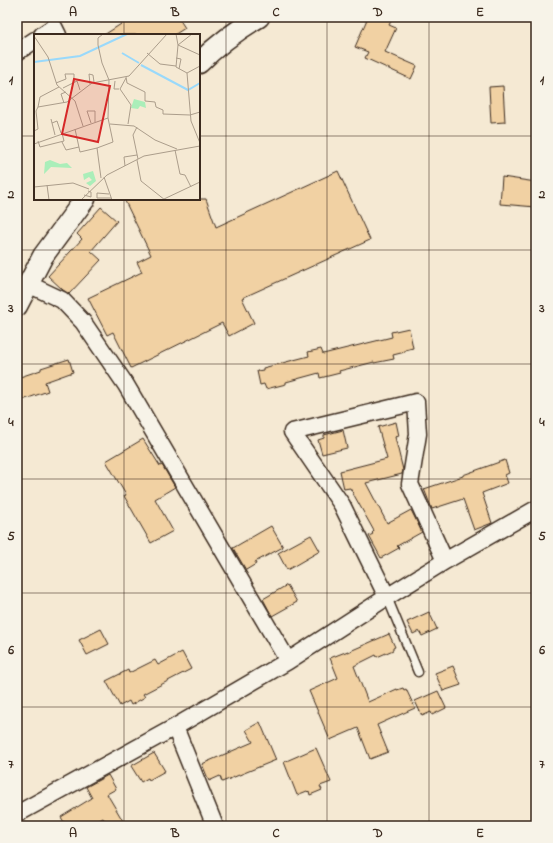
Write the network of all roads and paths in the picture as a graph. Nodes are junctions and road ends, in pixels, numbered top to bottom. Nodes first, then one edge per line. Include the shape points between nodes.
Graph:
1 (253, 18) edge
2 (44, 34) edge
3 (58, 34) edge
4 (34, 41) edge
5 (18, 49) edge
6 (200, 62) edge
7 (84, 200) edge
8 (22, 282) edge
9 (17, 306) edge
10 (536, 509) edge
11 (445, 561) junction
12 (386, 597) junction
13 (288, 660) junction
14 (418, 672) dead end
15 (175, 727) junction
16 (17, 814) edge
17 (216, 826) edge

1 - 6 street
2 - 3 street via 54,27
4 - 5 street
7 - 8 street
8 - 9 street
8 - 13 street via 62,300 83,322 126,384
10 - 11 street
11 - 12 street
11 - 12 street via 410,484 418,434 416,402 292,432 342,504
12 - 13 street
12 - 14 lane
13 - 15 street
15 - 16 street
15 - 17 street

